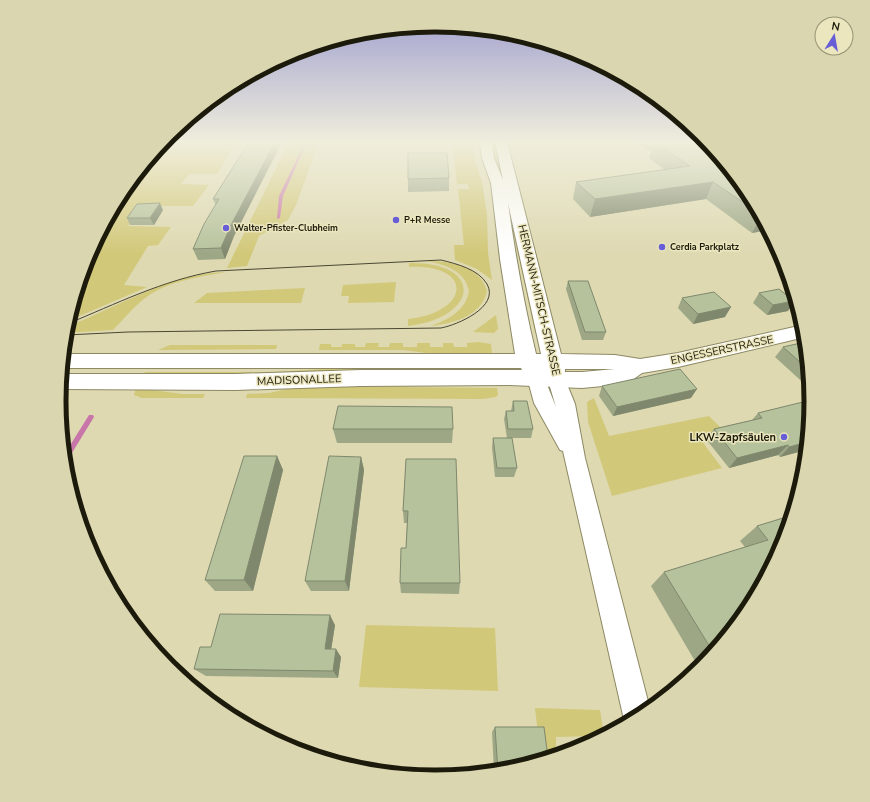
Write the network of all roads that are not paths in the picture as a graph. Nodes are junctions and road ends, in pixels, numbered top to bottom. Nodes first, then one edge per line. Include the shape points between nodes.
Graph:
1 (497, 179) edge
2 (508, 179) edge
3 (798, 332) edge
4 (68, 361) edge
5 (543, 369) junction
6 (67, 382) edge
7 (634, 711) edge

1 - 5 main road, HERMANN-MITSCH-STRASSE via 517,315
2 - 5 main road, HERMANN-MITSCH-STRASSE
3 - 5 main road, ENGESSERSTRASSE via 678,360 640,366 624,376 582,380
4 - 5 main road, MADISONALLEE
5 - 6 main road, MADISONALLEE
5 - 7 street, HERMANN-MITSCH-STRASSE via 565,404 575,458

